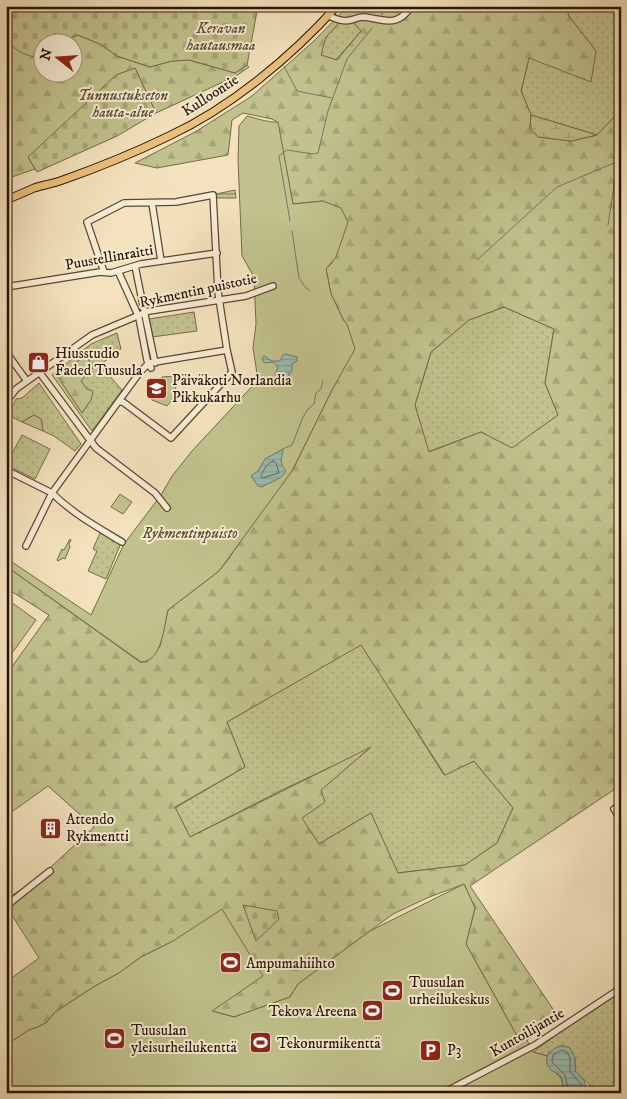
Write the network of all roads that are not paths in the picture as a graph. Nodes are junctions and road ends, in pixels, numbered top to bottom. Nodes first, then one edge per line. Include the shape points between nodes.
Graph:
1 (337, 6) edge
2 (412, 6) edge
3 (329, 16) junction
4 (49, 185) junction
5 (6, 200) edge
6 (152, 203) junction
7 (6, 205) edge
8 (217, 253) junction
9 (161, 261) junction
10 (134, 266) junction
11 (118, 271) junction
12 (104, 272) junction
13 (273, 286) dead end
14 (6, 287) edge
15 (220, 300) junction
16 (227, 350) junction
17 (6, 352) edge
18 (153, 363) junction
19 (40, 373) junction
20 (27, 381) junction
21 (6, 402) edge
22 (119, 402) junction
23 (90, 441) junction
24 (6, 470) edge
25 (52, 493) junction
26 (167, 508) dead end
27 (122, 542) dead end
28 (26, 546) dead end
29 (614, 809) dead end
30 (621, 818) edge
31 (50, 871) dead end
32 (6, 906) edge
33 (621, 988) edge
34 (443, 1093) edge

1 - 3 main road, Kulloontie
2 - 3 street via 399,20 391,22 359,17 349,21
3 - 4 main road, Kulloontie via 245,89 204,116 170,136
4 - 5 main road, Kulloontie
4 - 7 main road, Kulloontie
6 - 8 street via 213,195
6 - 9 street
6 - 12 street via 124,203 87,222
8 - 9 street, Puustellinraitti
8 - 15 street
9 - 10 street, Puustellinraitti
10 - 11 street, Puustellinraitti
10 - 18 street
11 - 12 street, Puustellinraitti
11 - 18 street via 138,316
12 - 14 street, Puustellinraitti
13 - 15 street, Rykmentin puistotie
15 - 16 street
15 - 19 street, Rykmentin puistotie via 145,312 92,335
16 - 18 street
16 - 22 street via 232,372 171,438
17 - 20 street
18 - 22 street via 140,372
19 - 20 street, Rykmentin puistotie
19 - 23 street
20 - 21 street, Rykmentin puistotie
22 - 23 street
23 - 25 street
23 - 26 street via 155,493
24 - 25 street
25 - 27 street via 87,521
25 - 28 street
29 - 30 street
31 - 32 street
33 - 34 street, Kuntoilijantie via 535,1045

